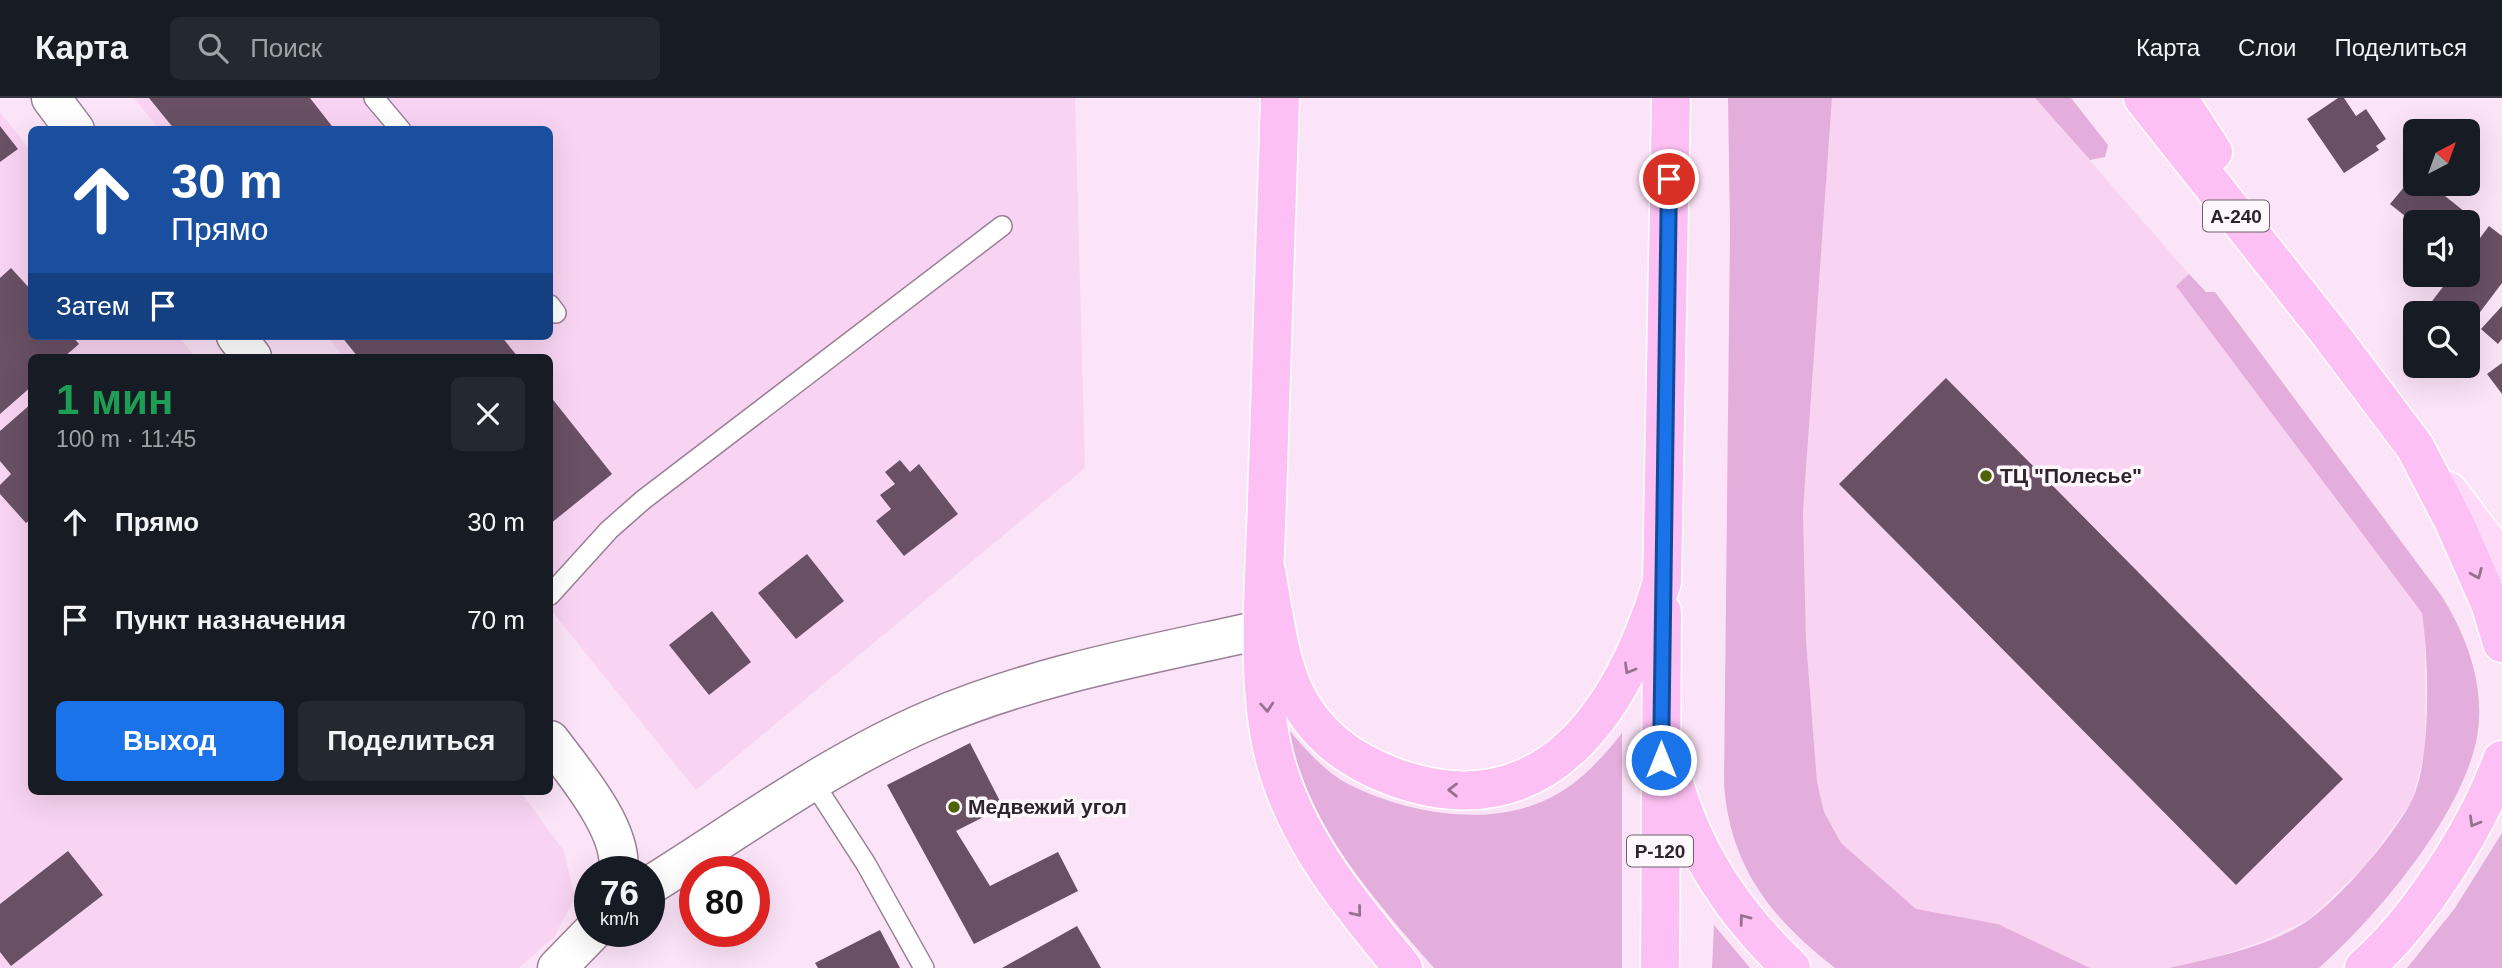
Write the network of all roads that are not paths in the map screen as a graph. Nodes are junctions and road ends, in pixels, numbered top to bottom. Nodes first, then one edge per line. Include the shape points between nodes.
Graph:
1 (51, 98) edge
2 (374, 98) edge
3 (1280, 98) edge
4 (1671, 98) edge
5 (2143, 98) edge
6 (2178, 98) edge
7 (72, 126) edge
8 (398, 126) edge
9 (1002, 226) dead end
10 (2330, 334) junction
11 (239, 340) edge
12 (250, 354) edge
13 (2415, 447) junction
14 (2502, 562) edge
15 (1265, 566) junction
16 (1662, 582) junction
17 (553, 592) edge
18 (1265, 629) junction
19 (2502, 643) edge
20 (1661, 733) junction
21 (553, 744) edge
22 (2502, 760) edge
23 (813, 782) junction
24 (618, 856) edge
25 (665, 876) edge
26 (577, 947) edge
27 (557, 968) edge
28 (924, 968) edge
29 (1403, 968) edge
30 (1660, 968) edge
31 (1791, 968) edge
32 (2364, 968) edge

1 - 7 street
2 - 8 lane
3 - 15 highway
4 - 16 highway, Р-120
5 - 10 highway, А-240
6 - 10 highway, А-240
9 - 17 lane via 643,500
10 - 13 highway, А-240
11 - 12 street
13 - 14 main road, А-240
13 -> 19 highway via 2454,522
16 -> 15 highway via 1635,658 1579,740 1538,772 1508,786 1437,790 1364,766 1332,744 1309,717 1285,665
15 - 18 highway
16 - 20 highway, Р-120
18 - 23 street via 1054,677 933,719
18 -> 29 highway via 1269,738 1296,817 1341,890
20 - 30 highway, Р-120
31 -> 20 highway via 1759,938 1710,870 1688,828
21 - 24 street via 608,826
22 -> 32 highway via 2490,793 2435,883
23 - 25 street
23 - 28 lane
26 - 27 street

